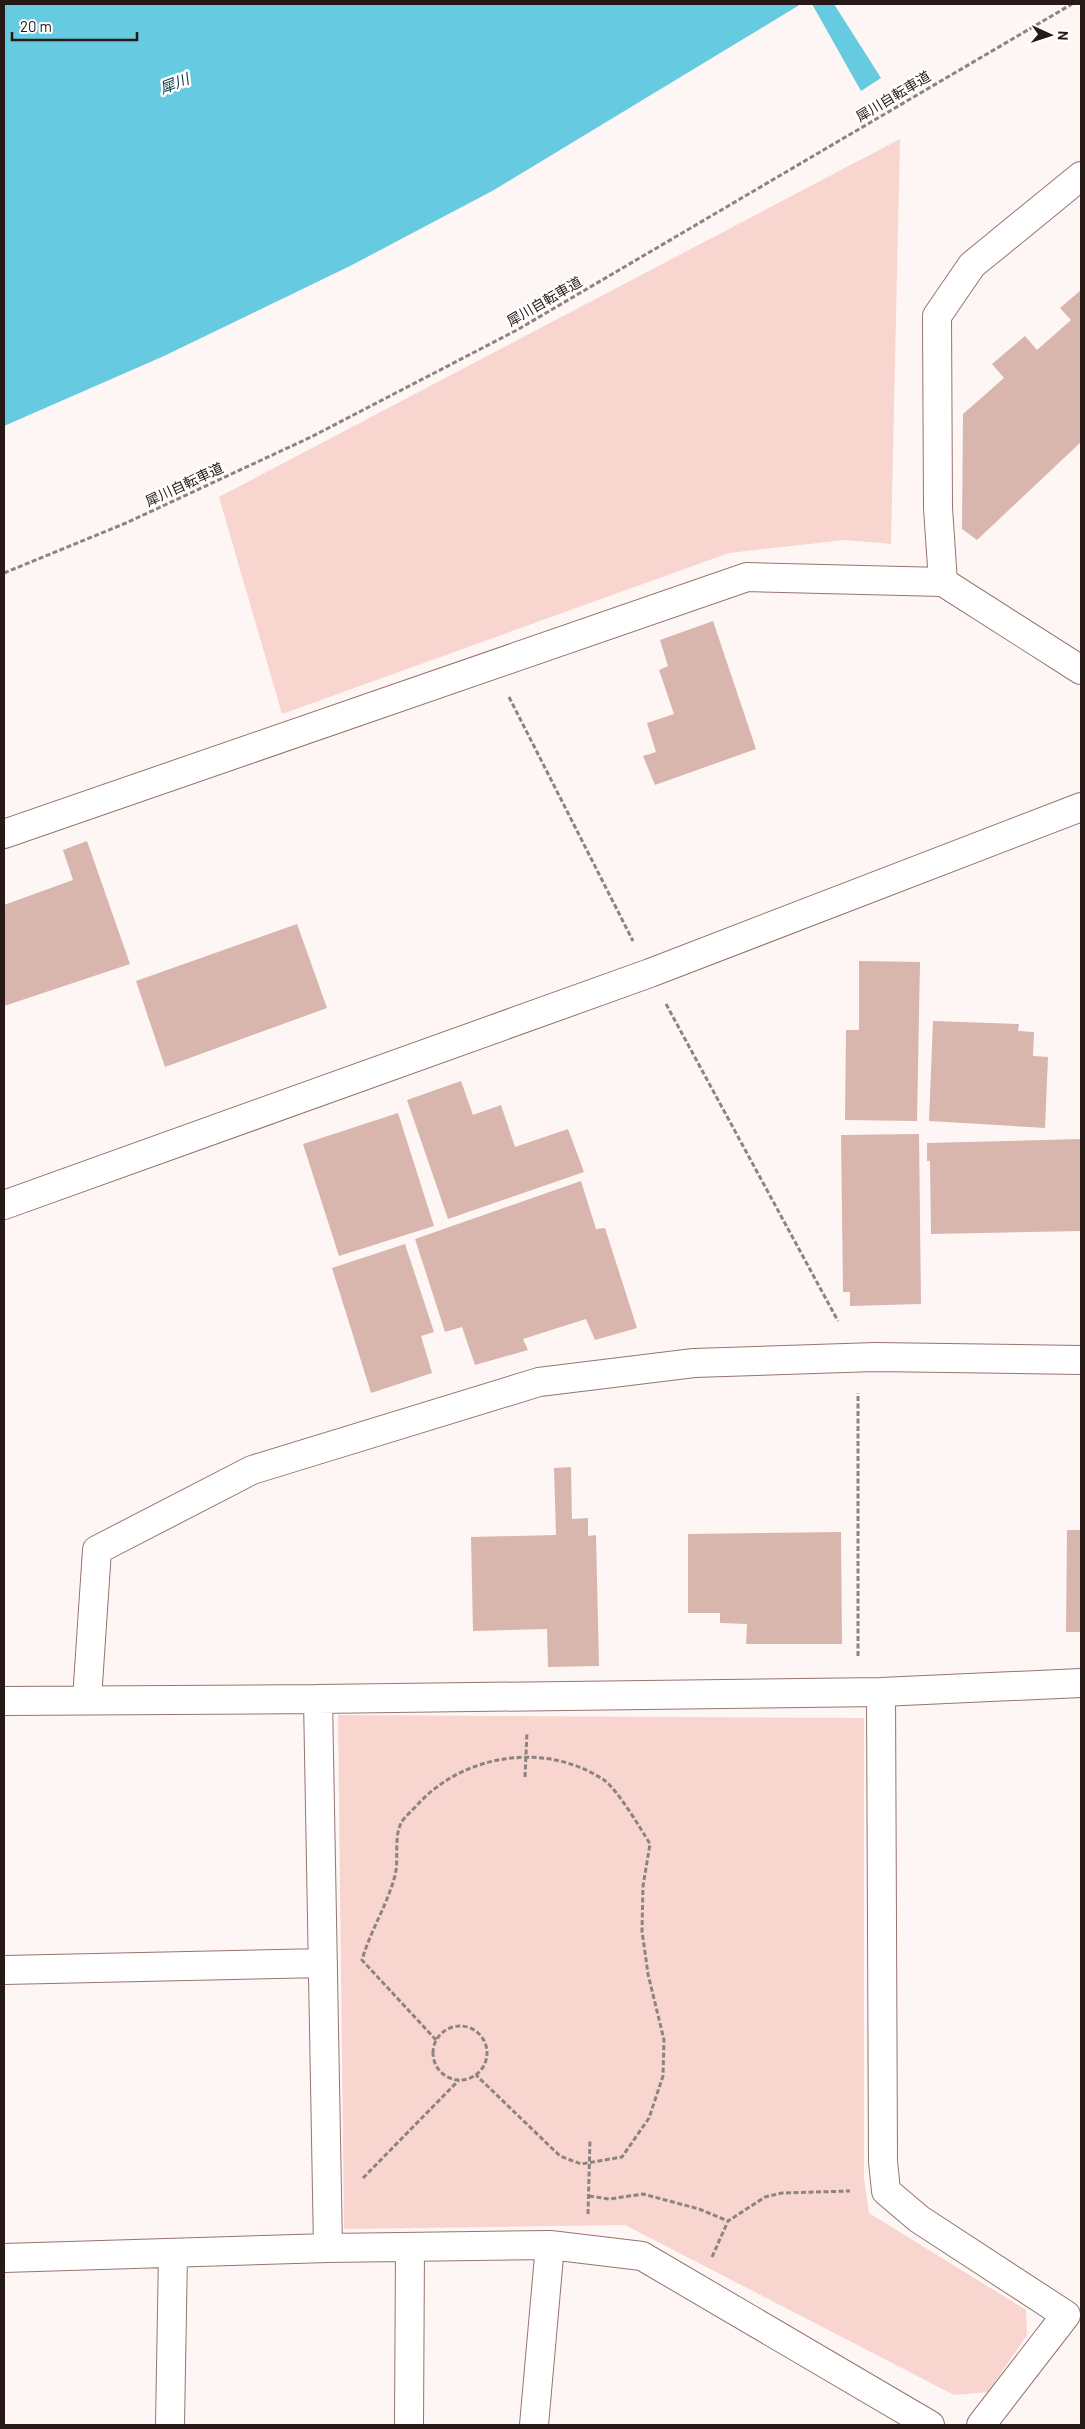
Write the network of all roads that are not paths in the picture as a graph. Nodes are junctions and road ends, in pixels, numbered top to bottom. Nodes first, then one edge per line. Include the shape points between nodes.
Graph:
1 (1081, 176) edge
2 (943, 582) junction
3 (1081, 670) edge
4 (1081, 807) edge
5 (4, 834) edge
6 (4, 1205) edge
7 (1081, 1360) edge
8 (1081, 1683) edge
9 (869, 1692) junction
10 (87, 1699) junction
11 (318, 1699) junction
12 (4, 1701) edge
13 (323, 1963) junction
14 (4, 1970) edge
15 (550, 2245) junction
16 (410, 2247) junction
17 (328, 2248) junction
18 (172, 2252) junction
19 (4, 2258) edge
20 (1074, 2307) edge
21 (170, 2425) edge
22 (409, 2425) edge
23 (534, 2425) edge
24 (930, 2425) edge
25 (981, 2425) edge

1 - 2 street via 972,265 937,316 938,508
2 - 3 street
2 - 5 street via 748,577
4 - 6 street via 650,973
7 - 10 street via 858,1358 694,1363 539,1382 252,1470 98,1550
8 - 9 street
9 - 11 street
9 - 20 street via 886,2191 919,2219
10 - 11 street
10 - 12 street
11 - 13 street
13 - 14 street
13 - 17 street
15 - 16 street
15 - 23 street
15 - 24 street via 642,2256
16 - 17 street
16 - 22 street
17 - 18 street
18 - 19 street
18 - 21 street
20 - 25 street

